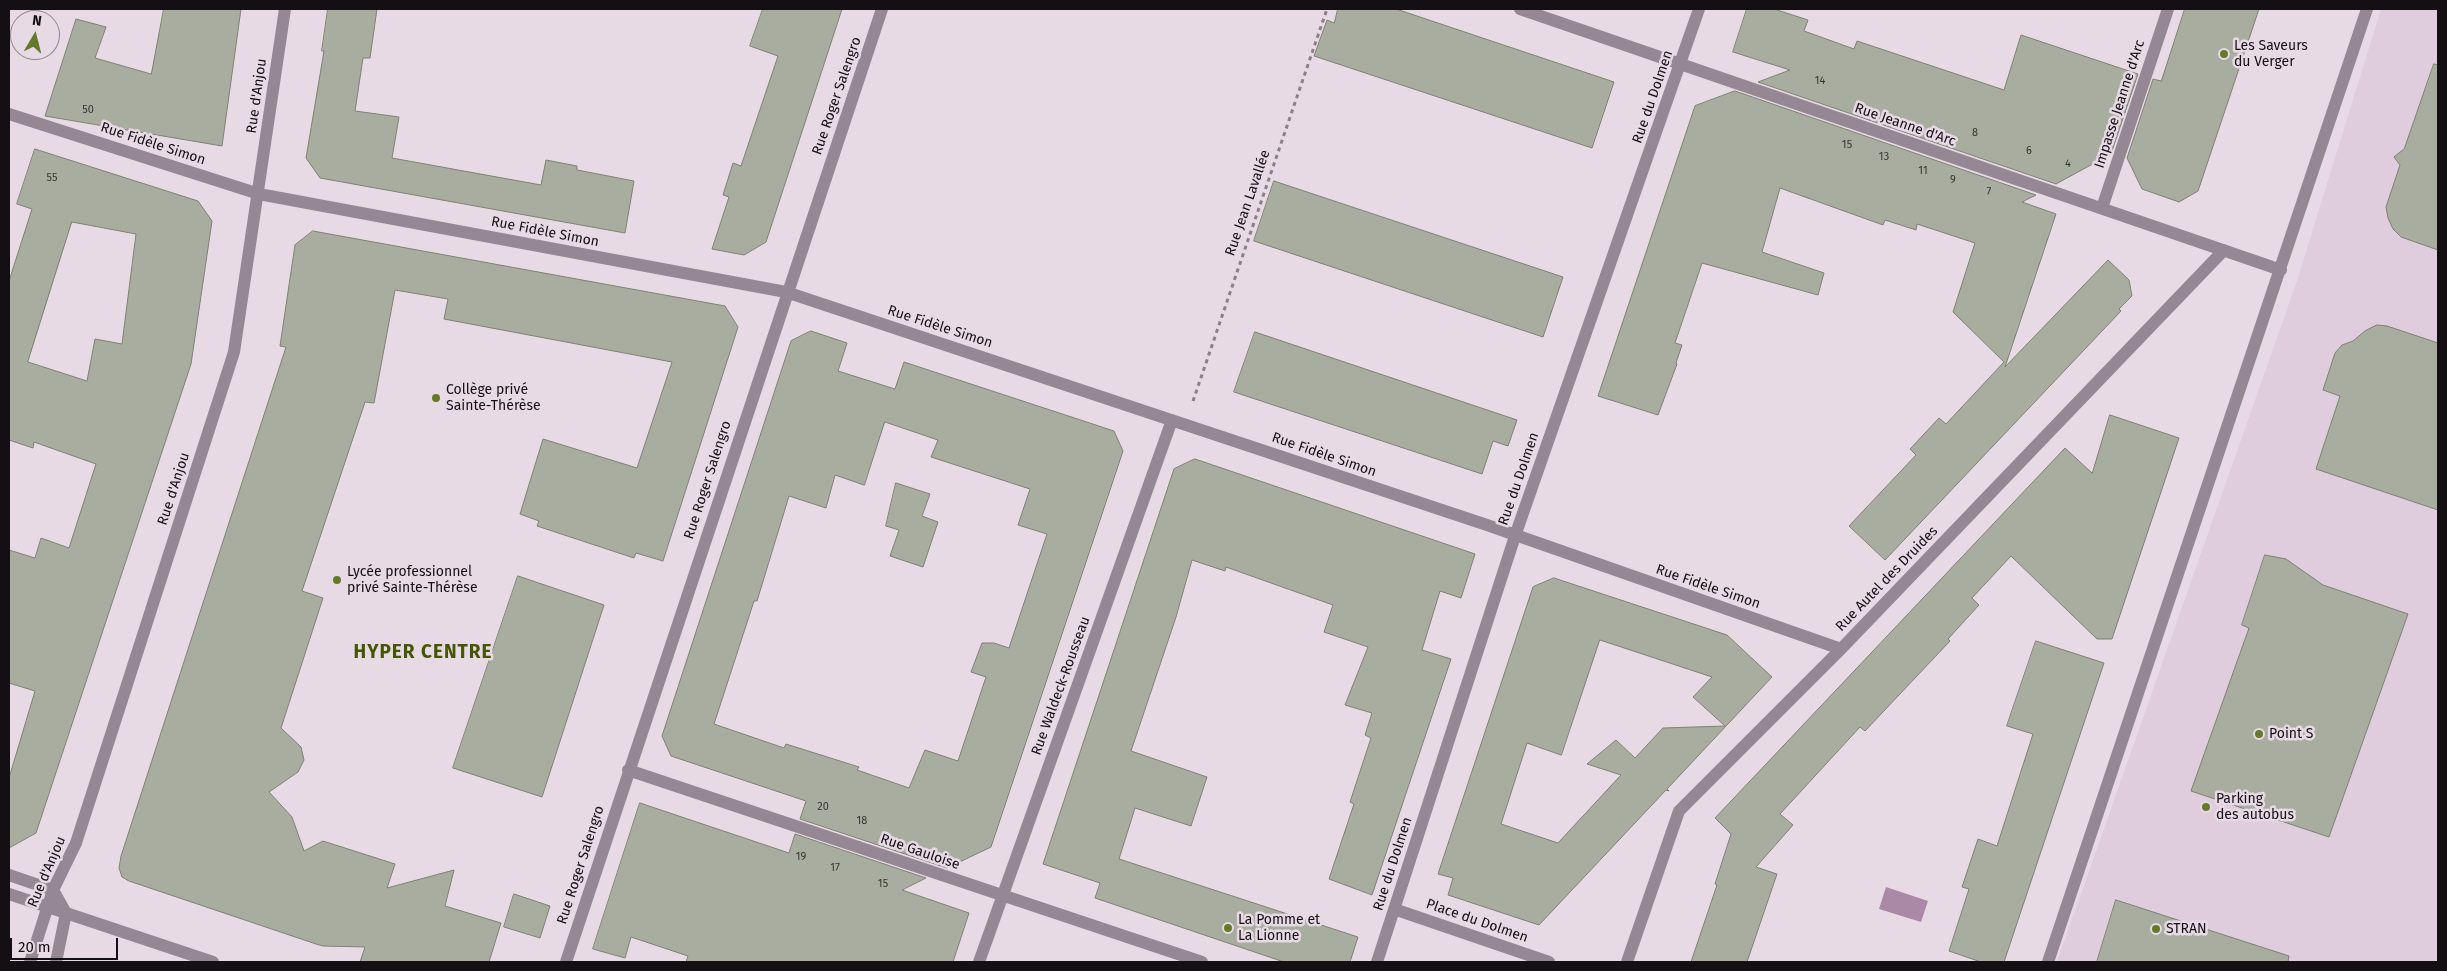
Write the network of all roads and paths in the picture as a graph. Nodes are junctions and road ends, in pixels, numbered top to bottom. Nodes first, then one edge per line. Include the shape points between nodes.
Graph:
1 (285, 9) edge
2 (882, 9) edge
3 (1327, 9) edge
4 (1520, 9) edge
5 (1699, 9) edge
6 (2168, 9) edge
7 (2367, 9) edge
8 (1680, 64) junction
9 (9, 114) edge
10 (259, 194) junction
11 (2102, 208) junction
12 (2224, 250) junction
13 (2281, 270) junction
14 (786, 292) junction
15 (1191, 406) dead end
16 (1172, 420) junction
17 (1516, 536) junction
18 (1841, 649) junction
19 (628, 770) junction
20 (9, 875) edge
21 (53, 890) junction
22 (9, 894) edge
23 (1002, 895) junction
24 (47, 906) junction
25 (1394, 909) junction
26 (66, 913) junction
27 (30, 962) edge
28 (56, 962) edge
29 (214, 962) edge
30 (566, 962) edge
31 (979, 962) edge
32 (1202, 962) edge
33 (1376, 962) edge
34 (1549, 962) edge
35 (1627, 962) edge
36 (2048, 962) edge

1 - 10 street, Rue d'Anjou
2 - 14 street, Rue Roger Salengro
3 - 15 path, Rue Jean Lavallée
4 - 8 street, Rue Jeanne d'Arc
5 - 8 street, Rue du Dolmen
6 - 11 street, Impasse Jeanne d'Arc
7 - 13 street
8 - 11 street, Rue Jeanne d'Arc
8 - 17 street, Rue du Dolmen
9 - 10 street, Rue Fidèle Simon
10 - 14 street, Rue Fidèle Simon
10 - 21 street, Rue d'Anjou via 234,352 76,843
11 - 12 street, Rue Jeanne d'Arc
12 - 13 street, Rue Jeanne d'Arc
12 - 18 street, Rue Autel des Druides
13 - 36 street
14 - 16 street, Rue Fidèle Simon
14 - 19 street, Rue Roger Salengro
16 - 17 street, Rue Fidèle Simon
16 - 23 street, Rue Waldeck-Rousseau
17 - 18 street, Rue Fidèle Simon
17 - 25 street, Rue du Dolmen
18 - 35 street, Rue Autel des Druides via 1679,811
19 - 23 street, Rue Gauloise
19 - 30 street, Rue Roger Salengro
20 - 21 street
21 - 24 street, Rue d'Anjou
21 - 26 street
22 - 24 street
23 - 31 street, Rue Waldeck-Rousseau
23 - 32 street, Rue Gauloise
24 - 26 street
24 - 27 street, Rue d'Anjou
25 - 33 street, Rue du Dolmen
25 - 34 street, Place du Dolmen
26 - 28 street
26 - 29 street

